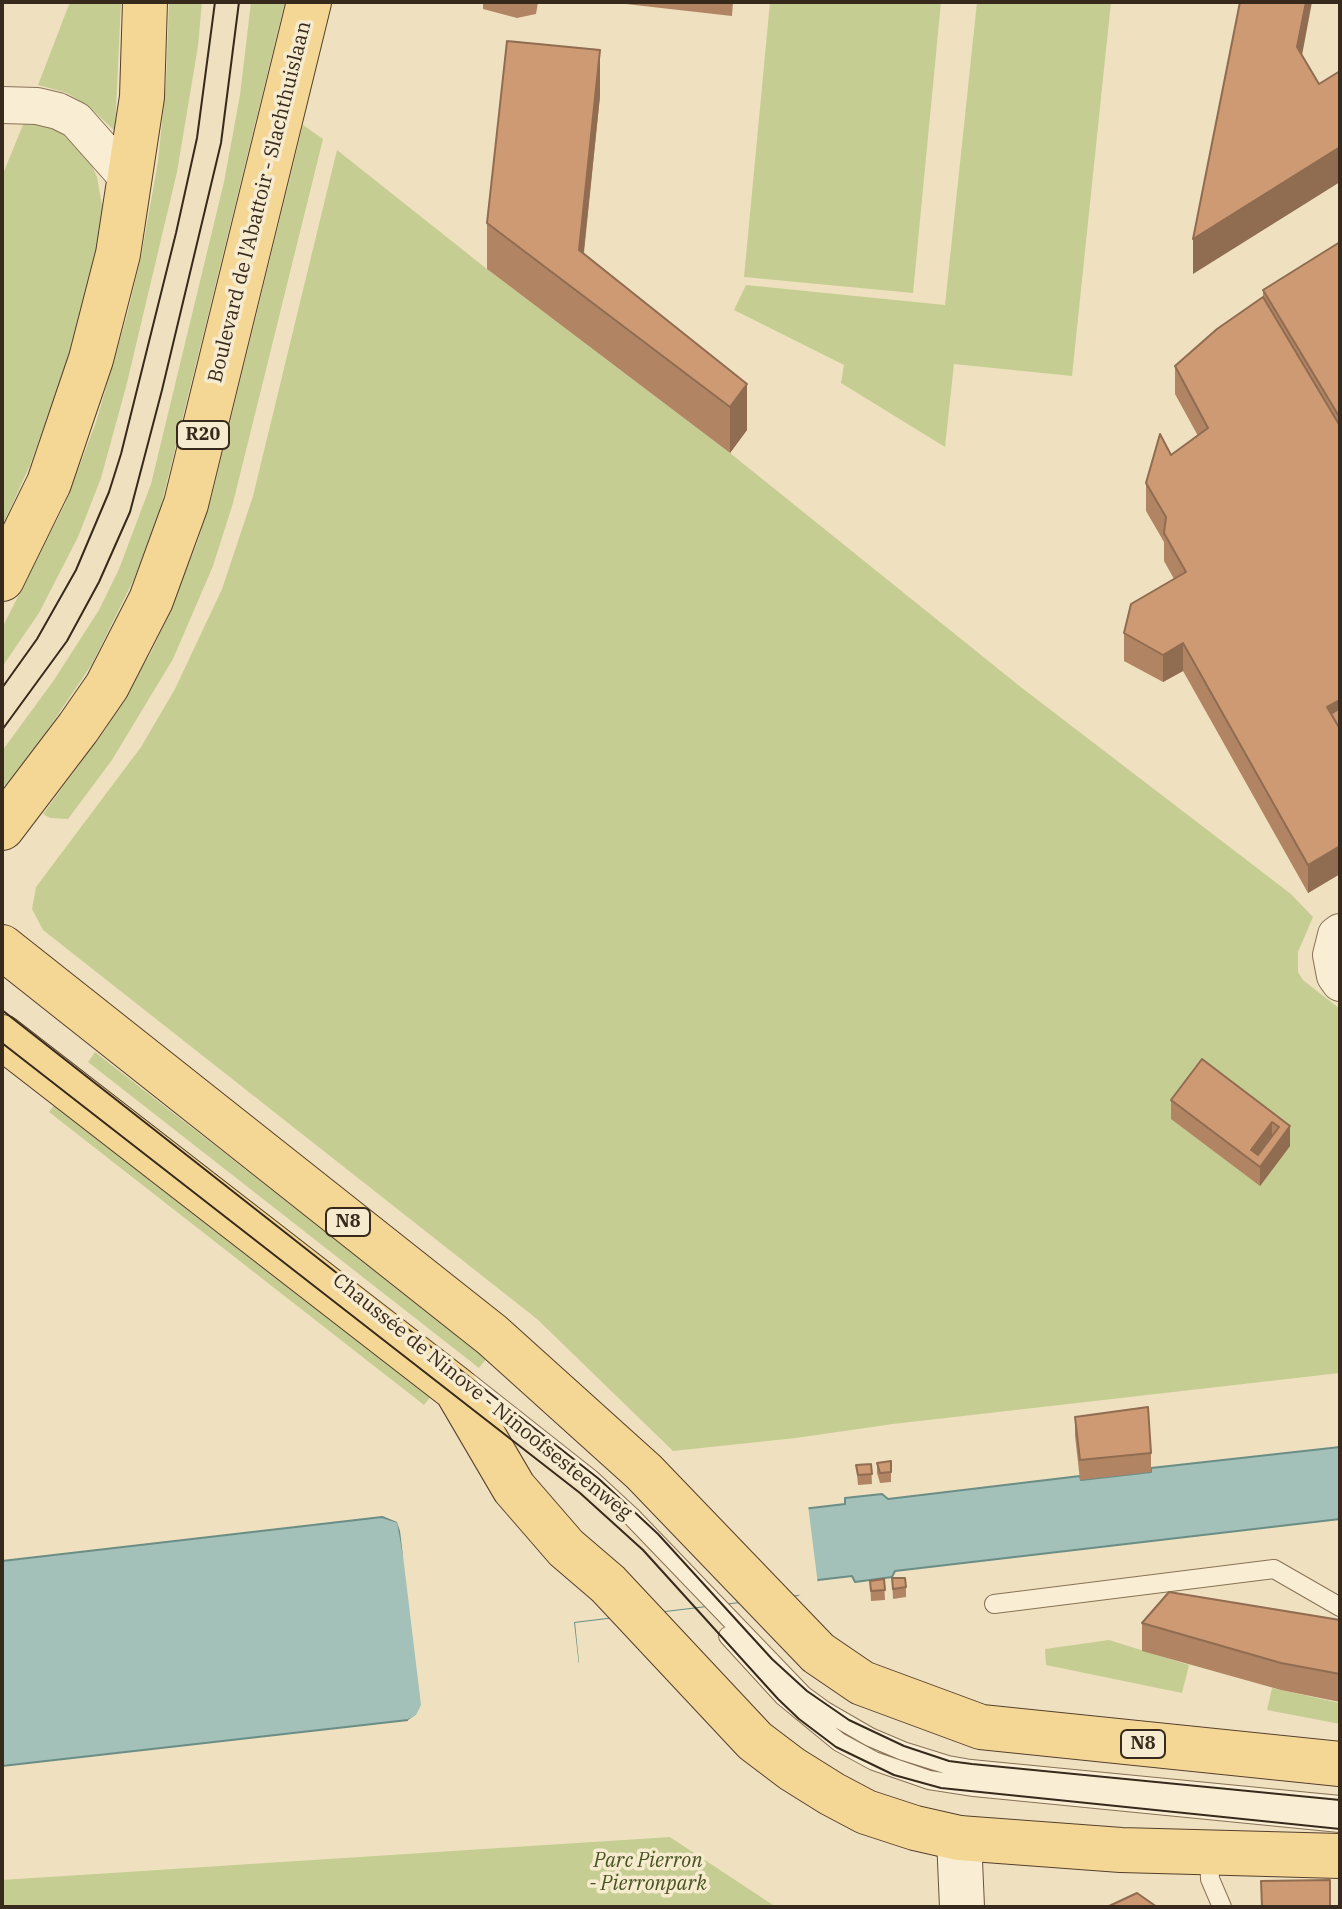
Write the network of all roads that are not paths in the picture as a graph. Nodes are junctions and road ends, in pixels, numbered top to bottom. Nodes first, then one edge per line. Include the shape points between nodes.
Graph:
1 (145, 2) edge
2 (309, 2) edge
3 (2, 105) edge
4 (131, 182) junction
5 (2, 579) edge
6 (2, 828) edge
7 (1338, 933) edge
8 (2, 947) edge
9 (1340, 983) edge
10 (3, 1018) edge
11 (2, 1037) edge
12 (456, 1389) junction
13 (623, 1517) junction
14 (994, 1604) dead end
15 (709, 1606) junction
16 (1340, 1607) edge
17 (1340, 1764) edge
18 (1340, 1805) edge
19 (1340, 1823) edge
20 (959, 1838) junction
21 (1209, 1853) junction
22 (1340, 1856) edge
23 (962, 1907) edge
24 (1222, 1907) edge

1 - 4 main road via 142,97
2 - 6 main road, Boulevard de l'Abattoir - Slachthuislaan / R20 via 186,504 151,600 100,697
3 - 4 street via 37,106 76,120
4 - 5 main road via 91,359 49,483
7 - 9 street via 1331,955
8 - 17 main road, Chaussée de Ninove - Ninoofsesteenweg / N8 via 492,1335 644,1472 818,1653 862,1683 981,1727
10 - 13 lane, Chaussée de Ninove - Ninoofsesteenweg via 591,1479
11 - 12 main road, Chaussée de Ninove - Ninoofsesteenweg
12 - 13 lane, Chaussée de Ninove - Ninoofsesteenweg
12 - 20 main road, Chaussée de Ninove - Ninoofsesteenweg via 514,1488 755,1741 866,1812
13 - 15 lane, Chaussée de Ninove - Ninoofsesteenweg
14 - 16 lane via 1274,1569
15 - 18 lane, Chaussée de Ninove - Ninoofsesteenweg via 803,1695 858,1731 903,1751 971,1769
15 - 19 lane, Chaussée de Ninove - Ninoofsesteenweg via 783,1696 815,1724 874,1761 929,1780
20 - 21 main road, Chaussée de Ninove - Ninoofsesteenweg
20 - 23 street
21 - 22 main road, Chaussée de Ninove - Ninoofsesteenweg
21 - 24 lane via 1210,1879

